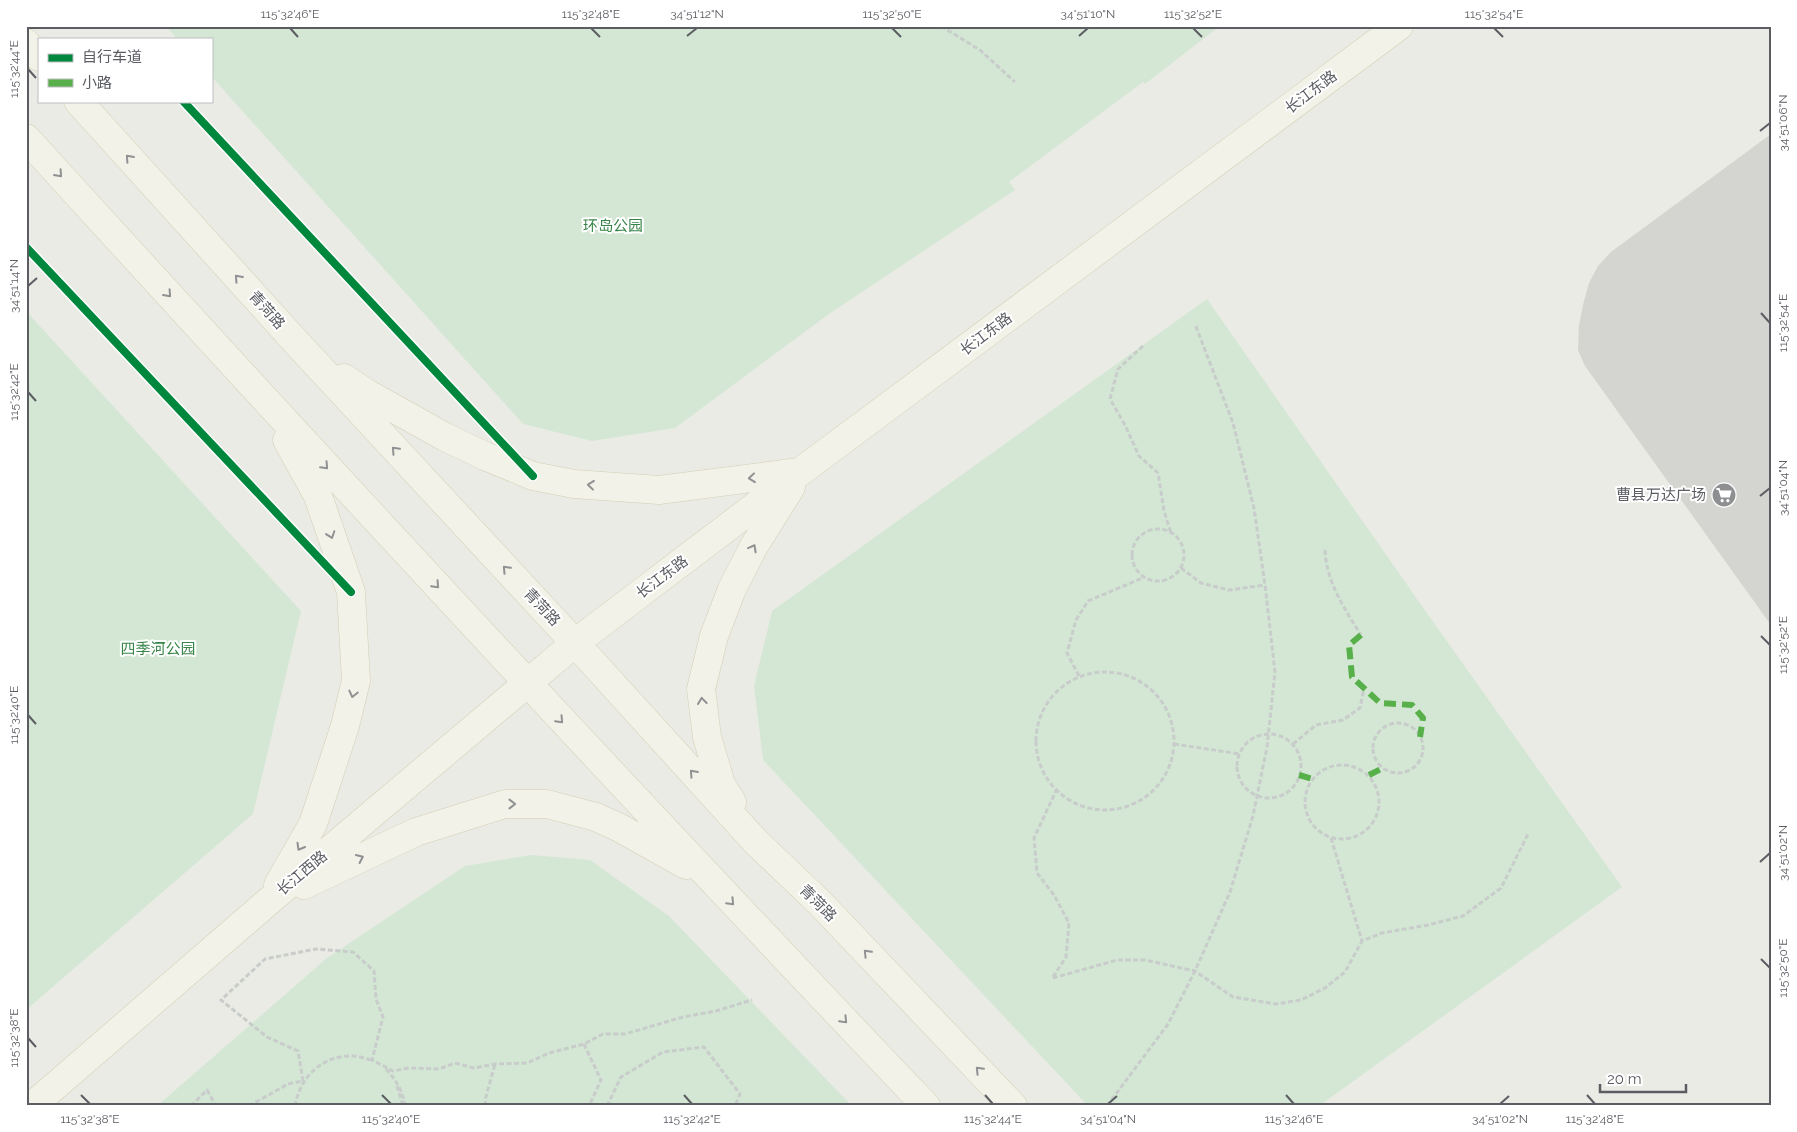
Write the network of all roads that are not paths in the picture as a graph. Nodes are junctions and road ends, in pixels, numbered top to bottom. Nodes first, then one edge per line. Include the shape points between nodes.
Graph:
1 (1399, 26) edge
2 (26, 44) edge
3 (38, 56) edge
4 (79, 102) edge
5 (26, 138) edge
6 (295, 341) junction
7 (251, 385) junction
8 (800, 472) junction
9 (575, 643) junction
10 (527, 684) junction
11 (756, 842) junction
12 (708, 878) junction
13 (269, 902) junction
14 (32, 1106) edge
15 (926, 1106) edge
16 (1013, 1106) edge

1 - 8 main road, 长江东路
2 - 3 main road
6 -> 4 main road, 青菏路
5 -> 7 main road
8 -> 6 main road via 659,490 574,484 533,476 445,437 368,394
9 -> 6 main road, 青菏路
7 -> 10 main road
7 -> 13 main road via 292,447 318,496 351,592 356,681 346,726 314,824
8 - 9 main road, 长江东路
11 -> 8 main road via 721,784 706,737 700,689 714,636 732,588
9 - 10 main road, 长江西路
11 -> 9 main road, 青菏路
10 -> 12 main road
10 - 13 main road, 长江西路
16 -> 11 main road, 青菏路 via 820,903
13 -> 12 main road via 416,832 505,804 547,804 596,817
12 -> 15 main road
13 - 14 main road, 长江西路

